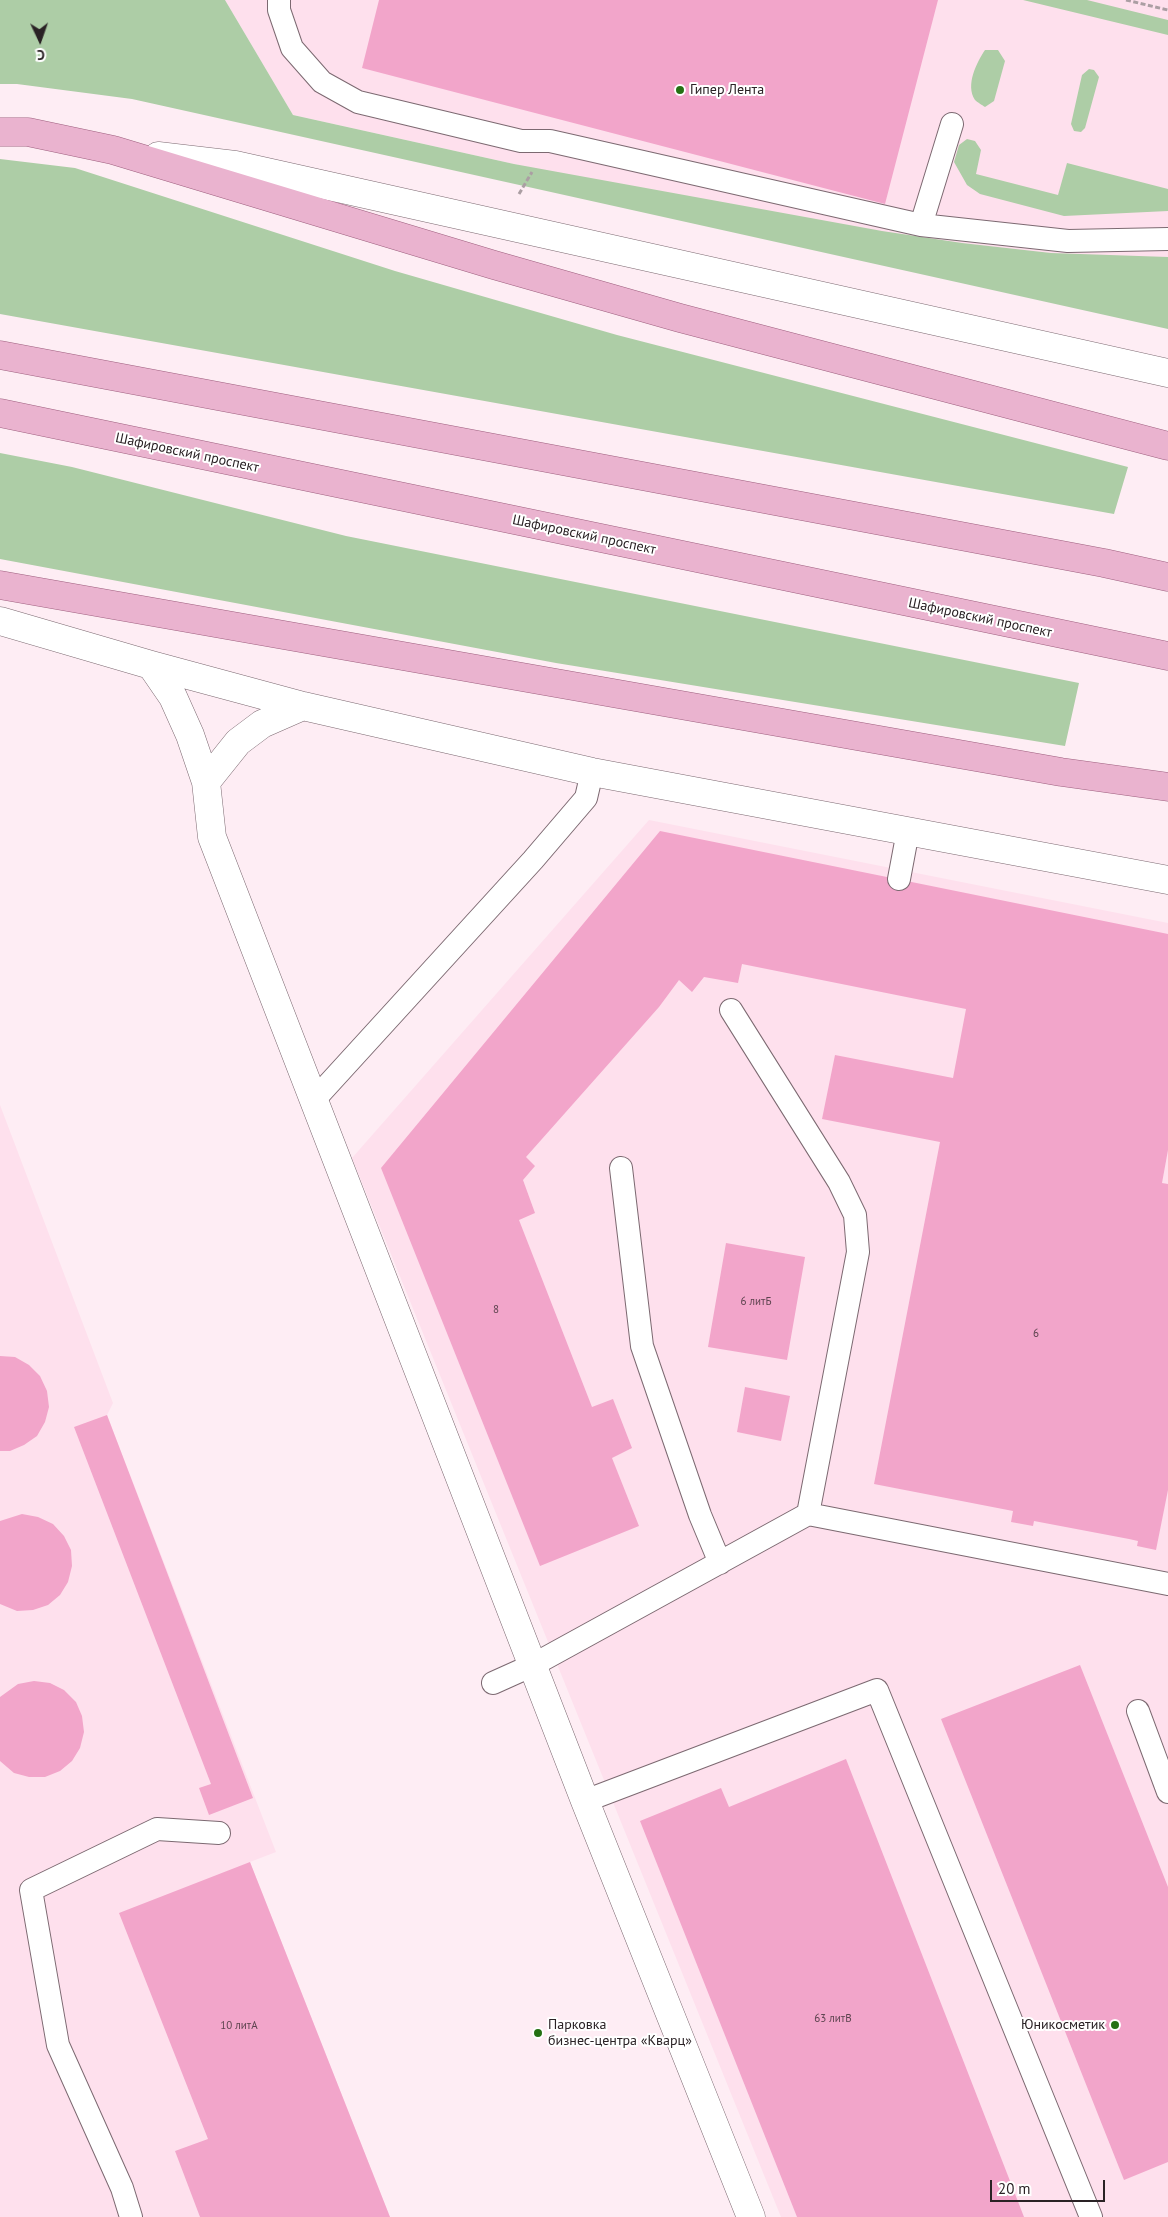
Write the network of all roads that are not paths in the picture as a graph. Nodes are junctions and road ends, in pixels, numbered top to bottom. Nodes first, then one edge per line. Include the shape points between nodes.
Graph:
1 (279, 0) edge
2 (952, 124) dead end
3 (0, 132) edge
4 (112, 150) junction
5 (921, 225) junction
6 (1168, 238) edge
7 (0, 355) edge
8 (1168, 373) edge
9 (0, 414) edge
10 (1168, 446) edge
11 (1168, 577) edge
12 (0, 585) edge
13 (0, 621) edge
14 (1168, 656) edge
15 (150, 665) junction
16 (303, 706) junction
17 (592, 772) junction
18 (206, 782) junction
19 (1168, 787) edge
20 (908, 831) junction
21 (899, 879) dead end
22 (1168, 880) edge
23 (730, 1010) dead end
24 (314, 1100) junction
25 (620, 1168) dead end
26 (808, 1514) junction
27 (720, 1563) junction
28 (1168, 1584) edge
29 (532, 1665) junction
30 (493, 1683) dead end
31 (1138, 1711) dead end
32 (1168, 1792) edge
33 (585, 1801) junction
34 (219, 1833) dead end
35 (131, 2217) edge
36 (751, 2217) edge
37 (1091, 2217) edge

1 - 5 lane via 279,10 292,48 322,82 358,102 521,141 550,141
2 - 5 lane
3 - 4 main road via 28,132
4 - 8 street via 235,165
4 - 10 main road via 680,318
5 - 6 lane via 1068,241
7 - 11 main road
9 - 14 main road, Шафировский проспект
12 - 19 main road via 1061,772
13 - 15 street
15 - 16 street
15 - 18 street via 180,712
16 - 17 street
16 - 18 street via 262,724 238,742
17 - 20 street
17 - 24 lane via 586,798
18 - 24 street via 212,837
20 - 21 lane
20 - 22 street
23 - 26 lane via 840,1182 855,1215 858,1252
24 - 29 street
25 - 27 lane via 642,1346 700,1516
26 - 27 lane
26 - 28 lane
27 - 29 lane
29 - 30 lane
29 - 33 street
31 - 32 lane
33 - 36 street
33 - 37 lane via 877,1690
34 - 35 lane via 157,1829 31,1890 58,2045 122,2188

